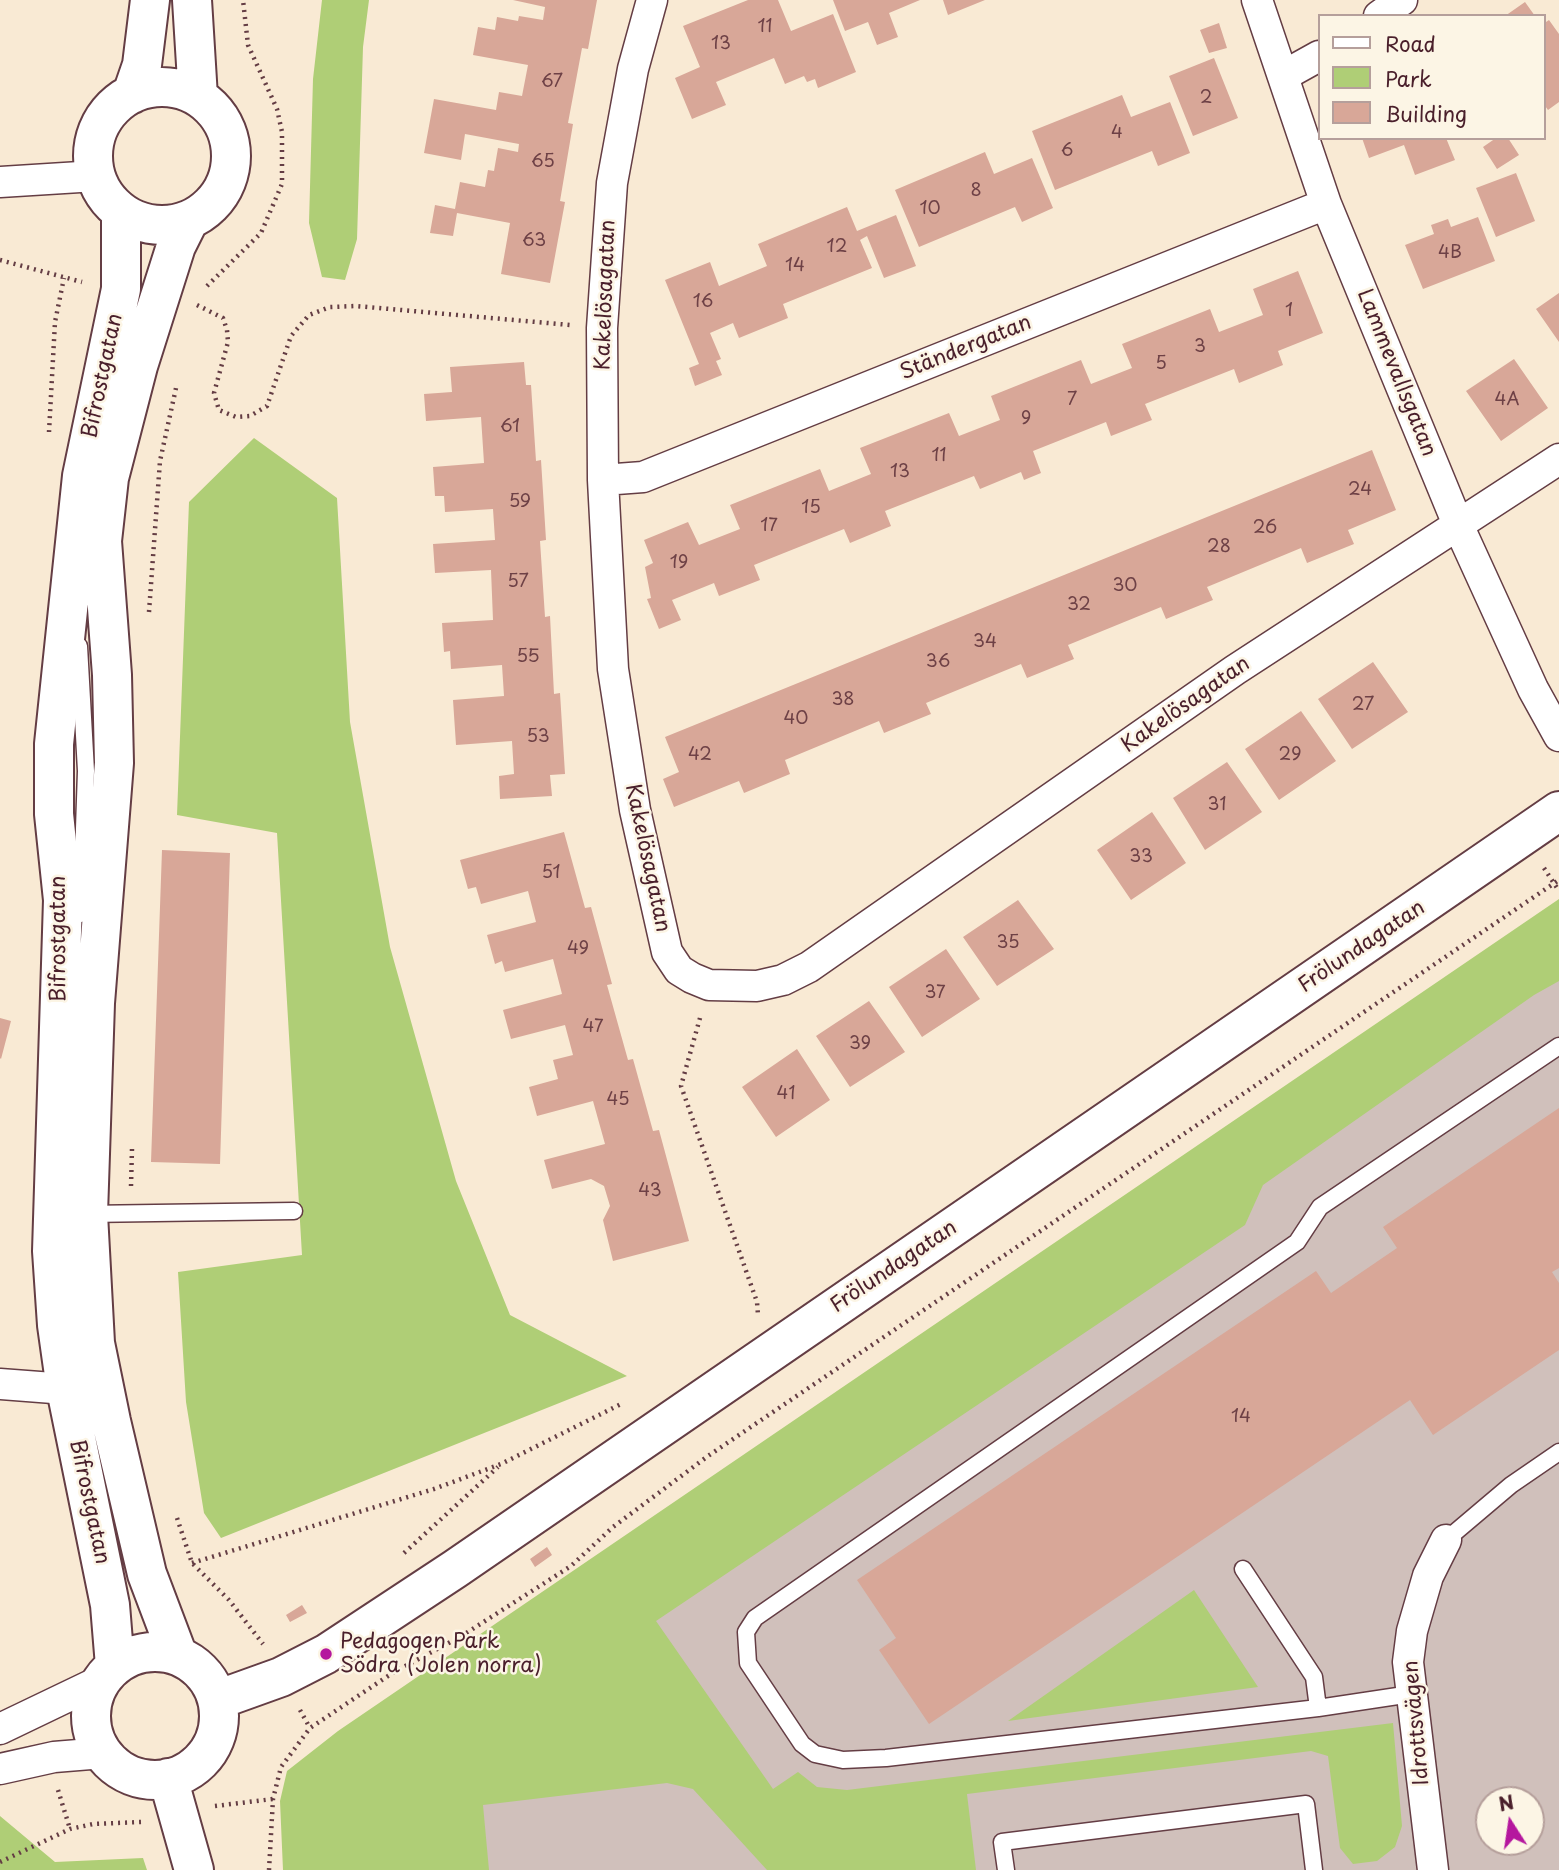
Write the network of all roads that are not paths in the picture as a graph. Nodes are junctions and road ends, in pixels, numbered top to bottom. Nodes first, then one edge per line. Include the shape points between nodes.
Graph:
1 (150, 0) edge
2 (192, 0) edge
3 (652, 0) edge
4 (1257, 0) edge
5 (1402, 0) edge
6 (1382, 14) edge
7 (1318, 57) edge
8 (1283, 76) junction
9 (132, 94) junction
10 (198, 97) junction
11 (96, 176) junction
12 (0, 182) edge
13 (1326, 204) junction
14 (121, 212) junction
15 (189, 220) junction
16 (1559, 459) edge
17 (603, 480) junction
18 (1459, 527) junction
19 (68, 618) junction
20 (1559, 736) edge
21 (1559, 811) edge
22 (80, 934) dead end
23 (1559, 1046) edge
24 (75, 1108) dead end
25 (294, 1211) dead end
26 (71, 1219) junction
27 (78, 1334) dead end
28 (74, 1375) junction
29 (0, 1384) edge
30 (1559, 1452) edge
31 (99, 1457) dead end
32 (90, 1504) junction
33 (1446, 1540) joint
34 (1243, 1569) dead end
35 (178, 1656) junction
36 (109, 1673) junction
37 (1410, 1694) junction
38 (217, 1700) junction
39 (1318, 1708) junction
40 (0, 1728) edge
41 (103, 1753) junction
42 (0, 1769) edge
43 (174, 1796) junction
44 (194, 1870) edge
45 (1006, 1870) edge
46 (1314, 1870) edge
47 (1433, 1870) edge

1 - 9 main road via 142,65
2 - 10 main road
3 - 17 street, Kakelösagatan via 633,69 612,183 602,328
4 - 8 street, Lammevallsgatan
5 - 6 street
7 - 8 street
8 - 13 street, Lammevallsgatan
9 - 10 main road via 159,88
9 - 11 main road via 107,114 99,128 94,144
10 - 15 main road, Bifrostgatan via 223,125 231,162 218,196
11 - 12 street
11 - 14 main road
13 - 17 street, Ständergatan via 643,477
13 - 18 street, Lammevallsgatan
14 - 15 main road via 154,225
14 - 19 main road, Bifrostgatan via 121,289 82,476
15 - 26 main road, Bifrostgatan via 176,246 138,366 109,478 102,541 114,763 95,1003
16 - 18 street, Kakelösagatan
17 - 18 street, Kakelösagatan via 613,669 656,910 667,952 679,970 709,985 757,986 809,967 1236,670
18 - 20 street, Lammevallsgatan
19 - 22 lane via 78,638 83,682 86,771
19 - 26 main road, Bifrostgatan via 54,744 54,814 63,900
21 - 38 main road, Frölundagatan via 455,1569 326,1654 281,1677
23 - 39 lane via 1320,1207 1297,1242 755,1618 746,1632 748,1663 802,1744 815,1754 842,1760
24 - 26 lane
25 - 26 lane
26 - 28 main road, Bifrostgatan via 57,1325
26 - 35 main road, Bifrostgatan via 147,1574
27 - 28 lane
28 - 29 street
28 - 32 main road, Bifrostgatan
30 - 33 lane
31 - 32 lane
32 - 36 main road, Bifrostgatan via 110,1605
33 - 37 street, Idrottsvägen via 1428,1576 1412,1631
34 - 39 lane via 1314,1677
35 - 36 main road via 145,1653
35 - 38 main road via 203,1673
36 - 40 street
36 - 41 main road, Bifrostgatan via 92,1703 92,1729
37 - 39 lane
37 - 47 street, Idrottsvägen
38 - 43 main road via 218,1725 209,1749
41 - 42 street via 54,1757
41 - 43 main road via 121,1770
43 - 44 main road
45 - 46 lane via 1002,1842 1306,1804

